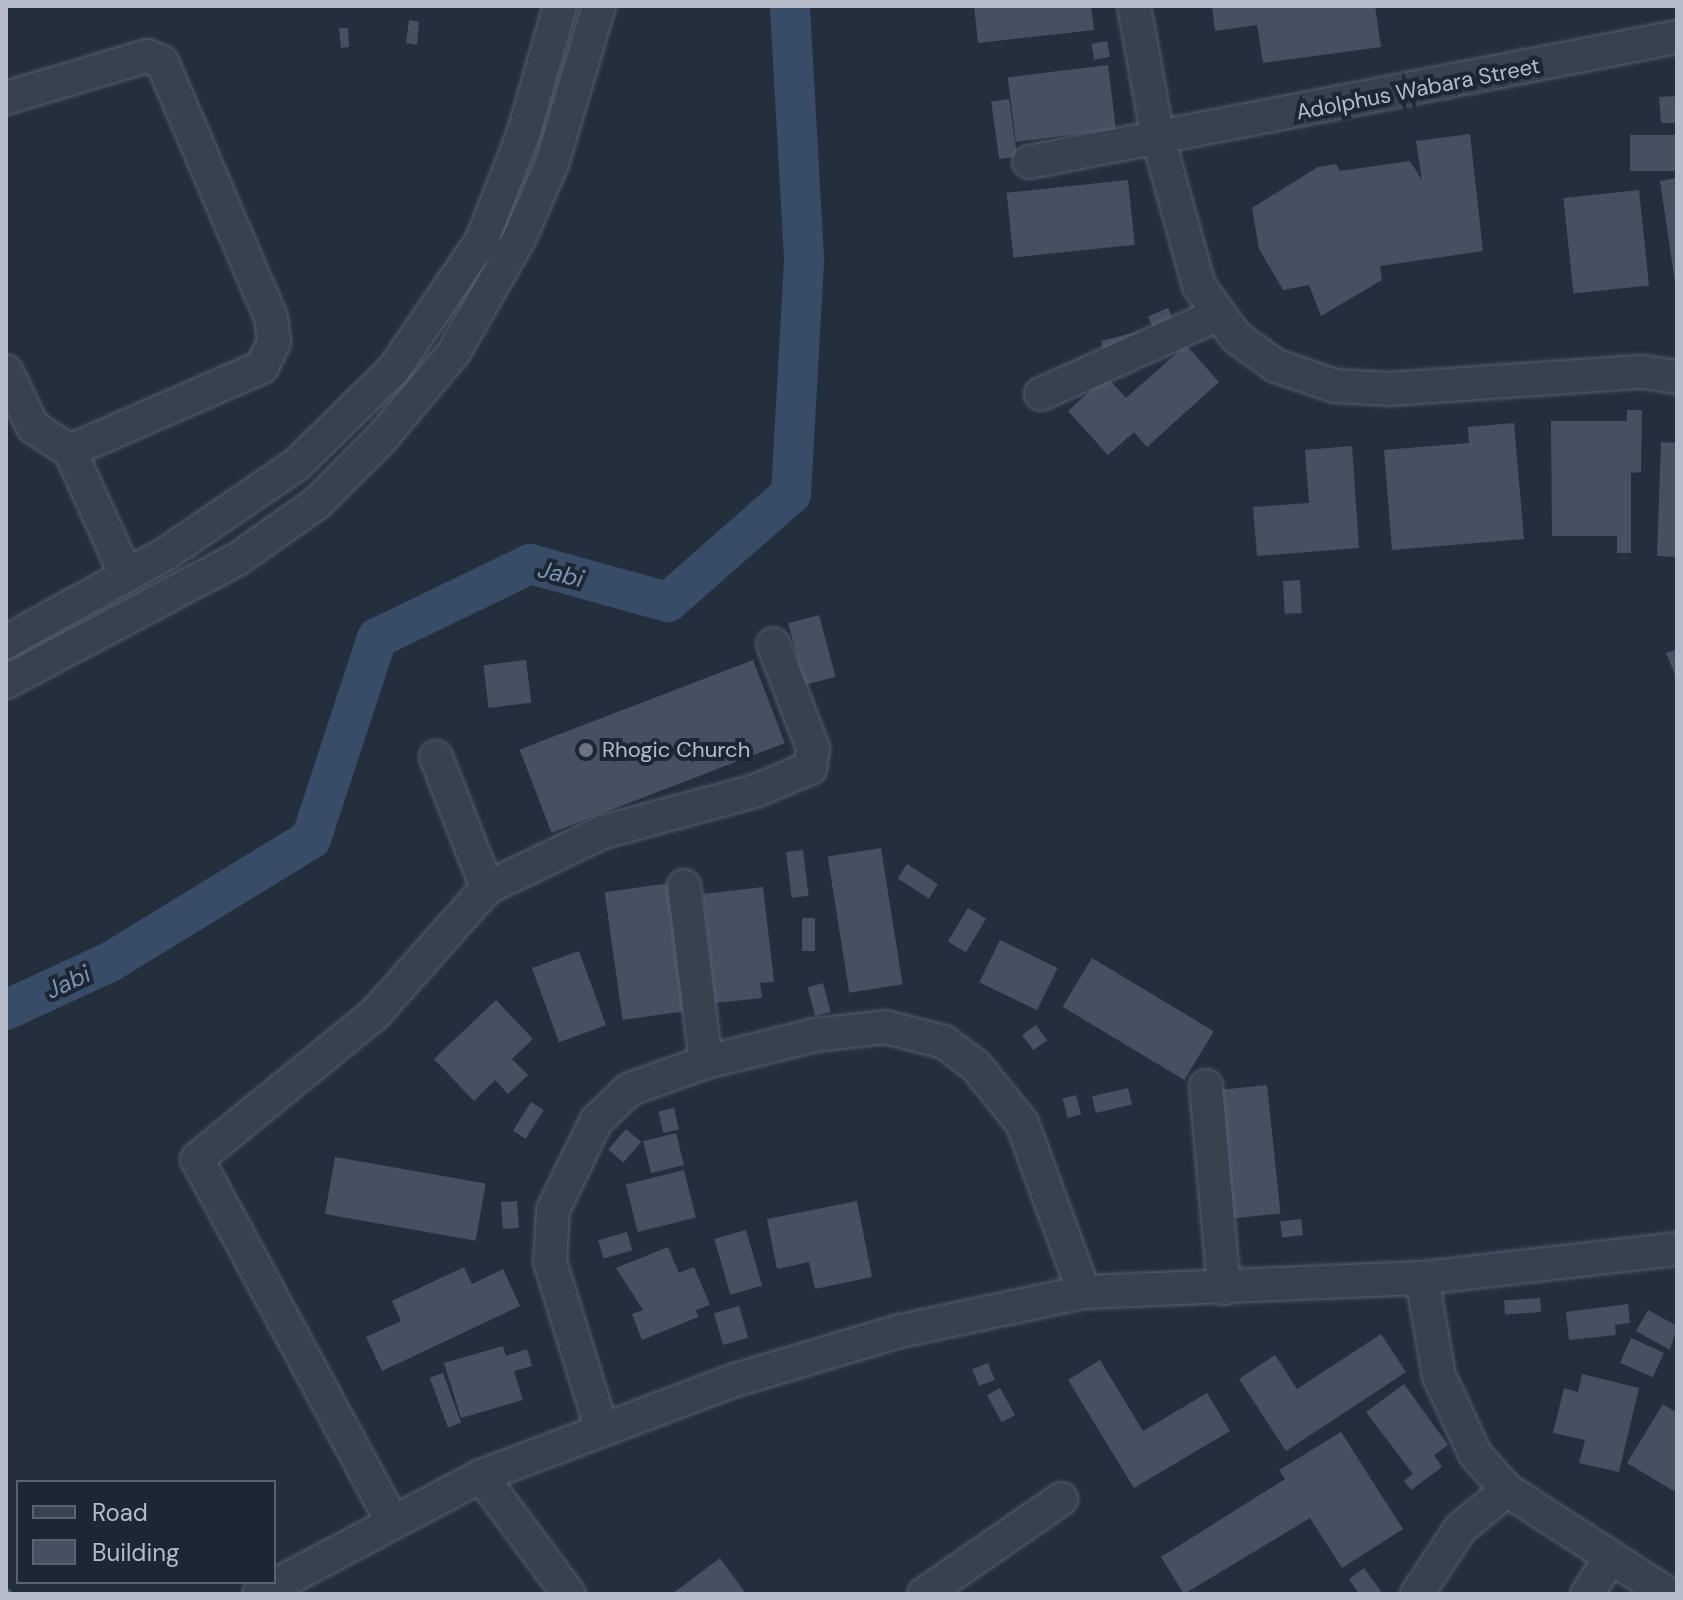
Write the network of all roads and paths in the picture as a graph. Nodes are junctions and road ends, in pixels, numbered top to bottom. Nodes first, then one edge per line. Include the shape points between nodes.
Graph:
1 (560, 6) edge
2 (599, 6) edge
3 (1134, 6) edge
4 (1677, 37) edge
5 (6, 98) edge
6 (1158, 138) junction
7 (1029, 162) dead end
8 (1219, 314) junction
9 (6, 371) edge
10 (1677, 377) edge
11 (1041, 394) dead end
12 (70, 451) junction
13 (126, 575) junction
14 (6, 642) edge
15 (773, 644) dead end
16 (6, 682) edge
17 (436, 757) dead end
18 (684, 886) dead end
19 (487, 888) junction
20 (706, 1062) junction
21 (1206, 1086) dead end
22 (1677, 1249) edge
23 (1422, 1278) junction
24 (1224, 1288) junction
25 (1084, 1292) junction
26 (602, 1430) junction
27 (481, 1476) junction
28 (1507, 1490) junction
29 (1061, 1499) dead end
30 (393, 1523) junction
31 (1611, 1557) junction
32 (6, 1589) edge
33 (12, 1594) edge
34 (259, 1594) edge
35 (569, 1594) edge
36 (924, 1594) edge
37 (1417, 1594) edge
38 (1587, 1594) edge
39 (1668, 1594) edge

1 - 13 street via 524,132 482,240 394,369 296,465
2 - 16 street via 552,164 519,239 454,352 381,439 317,503 239,558
3 - 6 street
4 - 6 street, Adolphus Wabara Street
5 - 12 street via 147,56 162,62 271,318 274,342 262,367
6 - 7 street, Adolphus Wabara Street
6 - 8 street via 1199,286
8 - 10 street via 1276,366 1335,386 1390,389 1642,372
8 - 11 street
9 - 12 street via 33,427
12 - 13 street
13 - 14 street
15 - 19 street via 813,748 810,768 755,791 603,832
17 - 19 street
18 - 20 street
19 - 30 street via 375,1014 197,1159
20 - 25 street via 815,1035 885,1027 944,1042 976,1066 1022,1123
20 - 26 street via 630,1089 596,1121 553,1210 550,1262
21 - 24 street
22 - 23 street
23 - 24 street
23 - 28 street via 1452,1412 1475,1454
24 - 25 street
25 - 26 street via 900,1331 732,1381
26 - 27 street
27 - 30 street
27 - 35 street
28 - 31 street
28 - 37 street via 1460,1529
29 - 36 street
30 - 34 street
31 - 38 street
31 - 39 street
32 - 33 path

